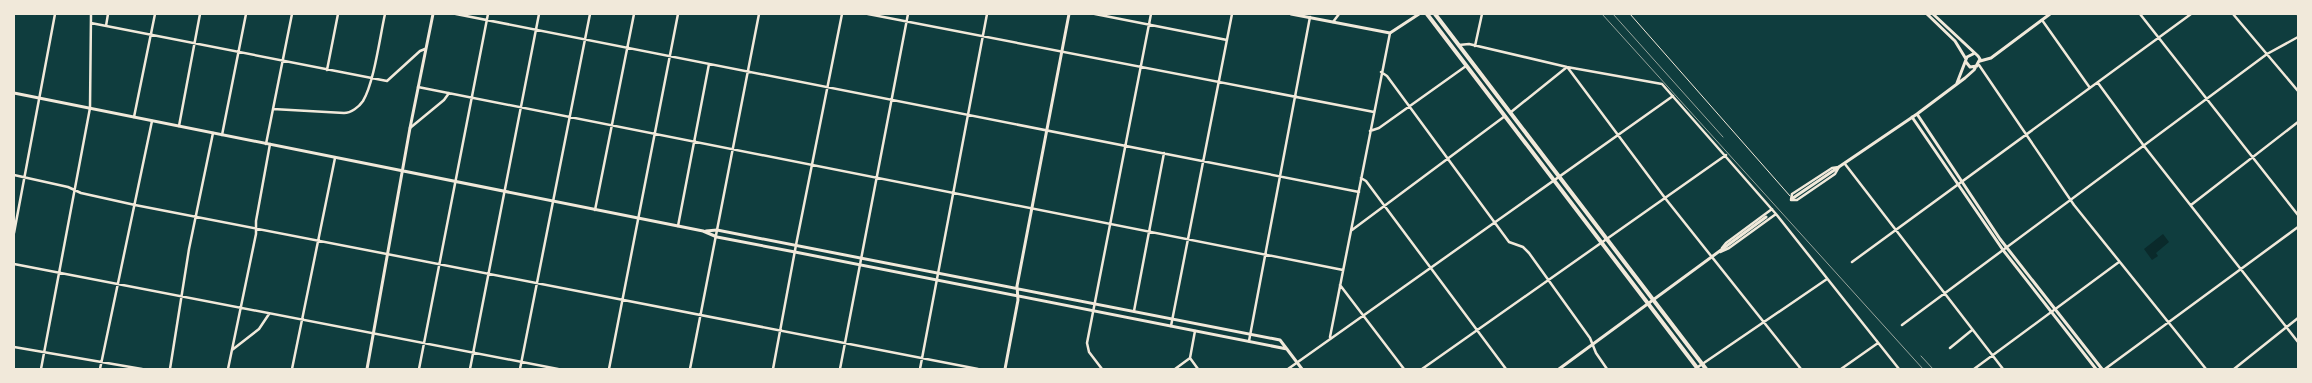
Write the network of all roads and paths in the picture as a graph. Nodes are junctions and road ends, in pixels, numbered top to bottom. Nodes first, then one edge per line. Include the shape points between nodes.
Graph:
1 (55, 14) edge
2 (91, 14) edge
3 (108, 14) edge
4 (155, 14) edge
5 (200, 14) edge
6 (246, 14) edge
7 (292, 14) edge
8 (338, 14) edge
9 (385, 14) edge
10 (433, 14) edge
11 (456, 14) edge
12 (488, 14) edge
13 (539, 14) edge
14 (590, 14) edge
15 (634, 14) edge
16 (678, 14) edge
17 (759, 14) edge
18 (842, 14) edge
19 (868, 14) edge
20 (908, 14) edge
21 (987, 14) edge
22 (1069, 14) edge
23 (1095, 14) edge
24 (1151, 14) edge
25 (1232, 14) edge
26 (1291, 14) edge
27 (1297, 14) edge
28 (1303, 14) edge
29 (1339, 14) edge
30 (1419, 14) edge
31 (1427, 14) edge
32 (1435, 14) edge
33 (1482, 14) edge
34 (1630, 14) edge
35 (1927, 14) edge
36 (1933, 14) edge
37 (2050, 14) edge
38 (2140, 14) edge
39 (2191, 14) edge
40 (2233, 14) edge
41 (1310, 17) junction
42 (488, 20) junction
43 (2042, 20) junction
44 (907, 21) junction
45 (1333, 22) junction
46 (91, 23) junction
47 (1149, 25) junction
48 (106, 26) junction
49 (536, 30) junction
50 (1390, 33) junction
51 (151, 34) junction
52 (983, 36) junction
53 (2298, 37) edge
54 (2158, 38) junction
55 (584, 39) junction
56 (1226, 40) junction
57 (194, 43) junction
58 (1459, 45) junction
59 (1475, 46) junction
60 (628, 48) junction
61 (425, 49) junction
62 (239, 52) junction
63 (1063, 52) junction
64 (1974, 54) junction
65 (2267, 54) junction
66 (670, 57) junction
67 (1966, 60) junction
68 (283, 61) junction
69 (709, 64) junction
70 (1979, 64) junction
71 (1467, 65) junction
72 (1141, 66) junction
73 (1567, 67) junction
74 (327, 70) junction
75 (747, 71) junction
76 (1382, 72) junction
77 (370, 78) junction
78 (1218, 82) junction
79 (2098, 82) junction
80 (1956, 84) junction
81 (418, 87) junction
82 (828, 87) junction
83 (2090, 88) junction
84 (2298, 91) edge
85 (449, 93) junction
86 (14, 94) edge
87 (1673, 96) junction
88 (39, 98) junction
89 (472, 98) junction
90 (1295, 98) junction
91 (2208, 98) junction
92 (891, 99) junction
93 (1410, 106) junction
94 (90, 108) junction
95 (520, 108) junction
96 (273, 110) junction
97 (1374, 112) junction
98 (1511, 112) junction
99 (1916, 114) junction
100 (969, 115) junction
101 (1505, 116) junction
102 (134, 117) junction
103 (1912, 117) junction
104 (569, 118) junction
105 (152, 121) junction
106 (2298, 122) edge
107 (179, 126) junction
108 (612, 126) junction
109 (410, 128) junction
110 (1047, 130) junction
111 (1370, 131) junction
112 (212, 132) junction
113 (222, 134) junction
114 (2026, 134) junction
115 (656, 135) junction
116 (1618, 136) junction
117 (693, 143) junction
118 (268, 144) junction
119 (1126, 146) junction
120 (2144, 146) junction
121 (732, 151) junction
122 (1164, 153) junction
123 (1726, 155) junction
124 (335, 158) junction
125 (2254, 158) junction
126 (1449, 159) junction
127 (1203, 160) junction
128 (1844, 164) junction
129 (812, 166) junction
130 (402, 171) junction
131 (14, 175) edge
132 (1280, 176) junction
133 (24, 177) junction
134 (876, 178) junction
135 (1361, 178) junction
136 (1560, 178) junction
137 (455, 182) junction
138 (1555, 182) junction
139 (1959, 182) junction
140 (74, 190) junction
141 (504, 191) junction
142 (1359, 192) junction
143 (953, 194) junction
144 (1792, 197) joint
145 (1665, 198) junction
146 (2070, 200) junction
147 (552, 201) junction
148 (135, 204) junction
149 (2191, 205) junction
150 (1384, 206) junction
151 (1032, 209) junction
152 (1772, 209) junction
153 (595, 210) junction
154 (1776, 214) junction
155 (2298, 215) edge
156 (196, 216) junction
157 (1766, 217) dead end
158 (639, 218) junction
159 (1495, 223) junction
160 (1110, 224) junction
161 (678, 226) junction
162 (2298, 226) edge
163 (257, 229) junction
164 (1895, 229) junction
165 (717, 230) junction
166 (1351, 230) junction
167 (703, 231) junction
168 (1148, 232) junction
169 (14, 233) edge
170 (717, 237) junction
171 (1188, 240) junction
172 (1607, 240) junction
173 (318, 241) junction
174 (1602, 243) junction
175 (796, 245) junction
176 (2005, 249) junction
177 (795, 252) junction
178 (387, 253) junction
179 (1718, 253) junction
180 (1264, 255) junction
181 (1712, 257) junction
182 (860, 258) junction
183 (1852, 262) dead end
184 (2119, 262) junction
185 (14, 264) edge
186 (439, 264) junction
187 (859, 265) junction
188 (1430, 268) junction
189 (2242, 268) junction
190 (1343, 270) junction
191 (58, 272) junction
192 (938, 273) junction
193 (488, 274) junction
194 (1827, 279) junction
195 (936, 280) junction
196 (1548, 280) junction
197 (536, 283) junction
198 (118, 284) junction
199 (1340, 285) junction
200 (1018, 290) junction
201 (1944, 295) junction
202 (184, 296) junction
203 (1018, 296) junction
204 (623, 300) junction
205 (1654, 300) junction
206 (1094, 304) junction
207 (1648, 304) junction
208 (240, 308) junction
209 (2055, 309) junction
210 (1093, 311) junction
211 (1134, 312) junction
212 (2051, 312) junction
213 (269, 314) junction
214 (700, 315) junction
215 (1364, 315) junction
216 (1172, 318) junction
217 (2298, 318) edge
218 (302, 320) junction
219 (1764, 322) junction
220 (2168, 322) junction
221 (1902, 325) dead end
222 (1171, 326) junction
223 (2287, 327) junction
224 (780, 330) junction
225 (1972, 330) junction
226 (1196, 331) junction
227 (1477, 331) junction
228 (373, 333) junction
229 (1250, 334) junction
230 (1330, 339) junction
231 (1249, 341) junction
232 (2298, 342) edge
233 (424, 343) junction
234 (845, 343) junction
235 (1878, 343) junction
236 (1593, 344) junction
237 (14, 348) edge
238 (1287, 348) junction
239 (1950, 348) dead end
240 (232, 350) junction
241 (44, 352) junction
242 (473, 353) junction
243 (1992, 355) junction
244 (922, 358) junction
245 (1190, 358) junction
246 (102, 362) junction
247 (521, 362) junction
248 (1297, 362) junction
249 (1702, 364) junction
250 (1006, 368) edge
251 (41, 369) edge
252 (100, 369) edge
253 (142, 369) edge
254 (170, 369) edge
255 (228, 369) edge
256 (292, 369) edge
257 (367, 369) edge
258 (419, 369) edge
259 (470, 369) edge
260 (520, 369) edge
261 (558, 369) edge
262 (609, 369) edge
263 (690, 369) edge
264 (773, 369) edge
265 (840, 369) edge
266 (920, 369) edge
267 (978, 369) edge
268 (1102, 369) edge
269 (1175, 369) edge
270 (1198, 369) edge
271 (1288, 369) edge
272 (1302, 369) edge
273 (1404, 369) edge
274 (1422, 369) edge
275 (1506, 369) edge
276 (1559, 369) edge
277 (1607, 369) edge
278 (1697, 369) edge
279 (1706, 369) edge
280 (1801, 369) edge
281 (1841, 369) edge
282 (1899, 369) edge
283 (1974, 369) edge
284 (2003, 369) edge
285 (2096, 369) edge
286 (2104, 369) edge
287 (2206, 369) edge
288 (2234, 369) edge

1 - 88 street
2 - 46 street
3 - 48 street
4 - 51 street
5 - 57 street
6 - 62 street
7 - 68 street
8 - 74 street
9 - 77 street
10 - 61 street
11 - 42 street
12 - 42 street
13 - 49 street
14 - 55 street
15 - 60 street
16 - 66 street
17 - 75 street
18 - 82 street
19 - 44 street
20 - 44 street
21 - 52 street
22 - 63 street
23 - 47 street
24 - 47 street
25 - 56 street
26 - 27 street
27 - 28 street
28 - 41 street
29 - 45 street
30 - 50 street
31 - 71 main road
32 - 58 main road
33 - 59 street
34 - 144 lane
35 - 67 street via 1955,41
36 - 64 street
37 - 43 street
38 - 54 street
39 - 54 street
40 - 65 street
41 - 45 street
41 - 90 street
42 - 49 street
42 - 89 street
43 - 70 street
43 - 83 street
44 - 52 street
44 - 92 street
45 - 50 street
46 - 48 street
46 - 94 street
47 - 56 street
47 - 72 street
48 - 51 street
49 - 55 street
49 - 95 street
50 - 76 street
51 - 57 street
51 - 102 street
52 - 63 street
52 - 100 street
53 - 65 street
54 - 79 street
54 - 91 street
55 - 60 street
55 - 104 street
56 - 78 street
57 - 62 street
57 - 107 street
58 - 59 street
58 - 98 main road
59 - 73 street
60 - 66 street
60 - 108 street
61 - 77 street via 387,81
61 - 81 street
62 - 68 street
62 - 113 street
63 - 72 street
63 - 110 street
64 - 67 street
64 - 70 street via 1978,56
65 - 84 street
65 - 91 street
66 - 69 street
66 - 115 street
67 - 70 street via 1970,67
67 - 80 street
68 - 74 street
68 - 96 street
69 - 75 street
69 - 117 street
70 - 80 street
70 - 114 street
71 - 93 street
71 - 101 main road
72 - 78 street
72 - 119 street
73 - 87 street via 1659,83
73 - 98 street
73 - 116 street
74 - 77 street
75 - 82 street
75 - 121 street
76 - 93 street
76 - 97 street
77 - 96 street via 363,100 348,113
78 - 90 street
78 - 127 street
79 - 83 street
79 - 120 street
80 - 99 street
81 - 85 street
81 - 109 street
82 - 92 street
82 - 129 street
83 - 114 street
85 - 89 street
85 - 109 street
86 - 88 street
87 - 116 street
87 - 123 street
88 - 94 street
88 - 133 street
89 - 95 street
89 - 137 street
90 - 97 street
90 - 132 street
91 - 120 street
91 - 125 street
92 - 100 street
92 - 134 street
93 - 111 street
93 - 126 street
94 - 102 street
94 - 140 street
95 - 104 street
95 - 141 street
96 - 118 street
97 - 111 street
98 - 136 main road
99 - 103 street
99 - 139 street
100 - 110 street
100 - 143 street
101 - 126 street
101 - 138 main road
102 - 105 street
103 - 128 street
103 - 139 street
104 - 108 street
104 - 147 street
105 - 107 street
105 - 148 street
106 - 125 street
107 - 112 street
108 - 115 street
108 - 153 street
109 - 130 street
110 - 119 street
110 - 151 street
111 - 135 street
112 - 113 street
112 - 156 street
113 - 118 street
114 - 139 street
114 - 146 street
115 - 117 street
115 - 158 street
116 - 136 street
116 - 145 street
117 - 121 street
117 - 161 street
118 - 124 street
118 - 163 street
119 - 122 street
119 - 160 street
120 - 146 street
120 - 149 street
121 - 129 street
121 - 165 street
122 - 127 street
122 - 168 street
123 - 145 street
123 - 152 street
124 - 130 street
124 - 173 street
125 - 149 street
125 - 155 street
126 - 150 street
126 - 159 street
127 - 132 street
127 - 171 street
128 - 144 street
128 - 164 street
129 - 134 street
129 - 175 street
130 - 137 street
130 - 178 street
131 - 133 street
132 - 142 street
132 - 180 street
133 - 140 street
133 - 169 street
134 - 143 street
134 - 182 street
135 - 142 street
135 - 150 street
136 - 138 street
136 - 172 main road
137 - 141 street
137 - 186 street
138 - 159 street
138 - 174 main road
139 - 164 street
139 - 176 street
140 - 148 street
140 - 191 street
141 - 147 street
141 - 193 street
142 - 166 street
143 - 151 street
143 - 192 street
145 - 172 street
145 - 181 street
146 - 176 street
146 - 184 street
147 - 153 street
147 - 197 street
148 - 156 street
148 - 198 street
149 - 189 street
150 - 166 street
150 - 188 street
151 - 160 street
151 - 200 street
152 - 154 street
152 - 179 street via 1726,243
153 - 158 street
154 - 179 street
154 - 194 street
156 - 163 street
156 - 202 street
157 - 179 street
158 - 161 street
158 - 204 street
159 - 188 street
159 - 196 street via 1509,242 1526,249
160 - 168 street
160 - 206 street
161 - 167 street
162 - 189 street
163 - 173 street
163 - 208 street
164 - 183 street
164 - 201 street
165 - 167 street
165 - 170 street
165 - 175 street
166 - 190 street
167 - 170 street
168 - 171 street
168 - 211 street
170 - 177 street
170 - 214 street
171 - 180 street
171 - 216 street
172 - 174 street
172 - 205 main road
173 - 178 street
173 - 218 street
174 - 196 street
174 - 207 main road
175 - 177 street
175 - 182 street
176 - 201 street
176 - 209 street
176 - 212 street
177 - 187 street
177 - 224 street
178 - 186 street
178 - 228 street
179 - 181 street
180 - 190 street
180 - 229 street
181 - 205 street
181 - 219 street
182 - 187 street
182 - 192 street
184 - 209 street
184 - 220 street
185 - 191 street
186 - 193 street
186 - 233 street
187 - 195 street
187 - 234 street
188 - 215 street
188 - 227 street
189 - 220 street
189 - 223 street
190 - 199 street
191 - 198 street
191 - 241 street
192 - 195 street
192 - 200 street
193 - 197 street
193 - 242 street
194 - 219 street
194 - 235 street
195 - 203 street
195 - 244 street
196 - 227 street
196 - 236 street
197 - 204 street
197 - 247 street
198 - 202 street
198 - 246 street
199 - 215 street
199 - 230 street
200 - 203 street
200 - 206 street
201 - 221 street
201 - 225 street
202 - 208 street
202 - 254 street
203 - 210 street
203 - 250 street
204 - 214 street
204 - 262 street
205 - 207 street
205 - 249 main road
206 - 210 street
206 - 211 street
207 - 236 street
207 - 278 main road
208 - 213 street
208 - 240 street
209 - 212 street
209 - 286 street
210 - 222 street
210 - 268 street via 1087,343 1089,352
211 - 216 street
212 - 243 street
212 - 285 street
213 - 218 street
213 - 240 street
214 - 224 street
214 - 263 street
215 - 230 street
215 - 273 street
216 - 222 street
216 - 229 street
217 - 223 street
218 - 228 street
218 - 256 street
219 - 249 street
219 - 280 street
220 - 286 street
220 - 287 street
222 - 226 street
223 - 232 street
223 - 288 street
224 - 234 street
224 - 264 street
225 - 239 street
225 - 243 street
226 - 231 street
226 - 245 street
227 - 274 street
227 - 275 street
228 - 233 street
228 - 257 street
229 - 231 street
229 - 238 street via 1278,339
230 - 248 street
231 - 238 street
233 - 242 street
233 - 258 street
234 - 244 street
234 - 265 street
235 - 281 street
235 - 282 street
236 - 276 street
236 - 277 street
237 - 241 street
238 - 248 street
240 - 255 street
241 - 246 street
241 - 251 street
242 - 247 street
242 - 259 street
243 - 283 street
243 - 284 street
244 - 266 street
244 - 267 street
245 - 269 street
245 - 270 street
246 - 252 street
246 - 253 street
247 - 260 street
247 - 261 street
248 - 271 street
248 - 272 street
249 - 278 street
249 - 279 main road

